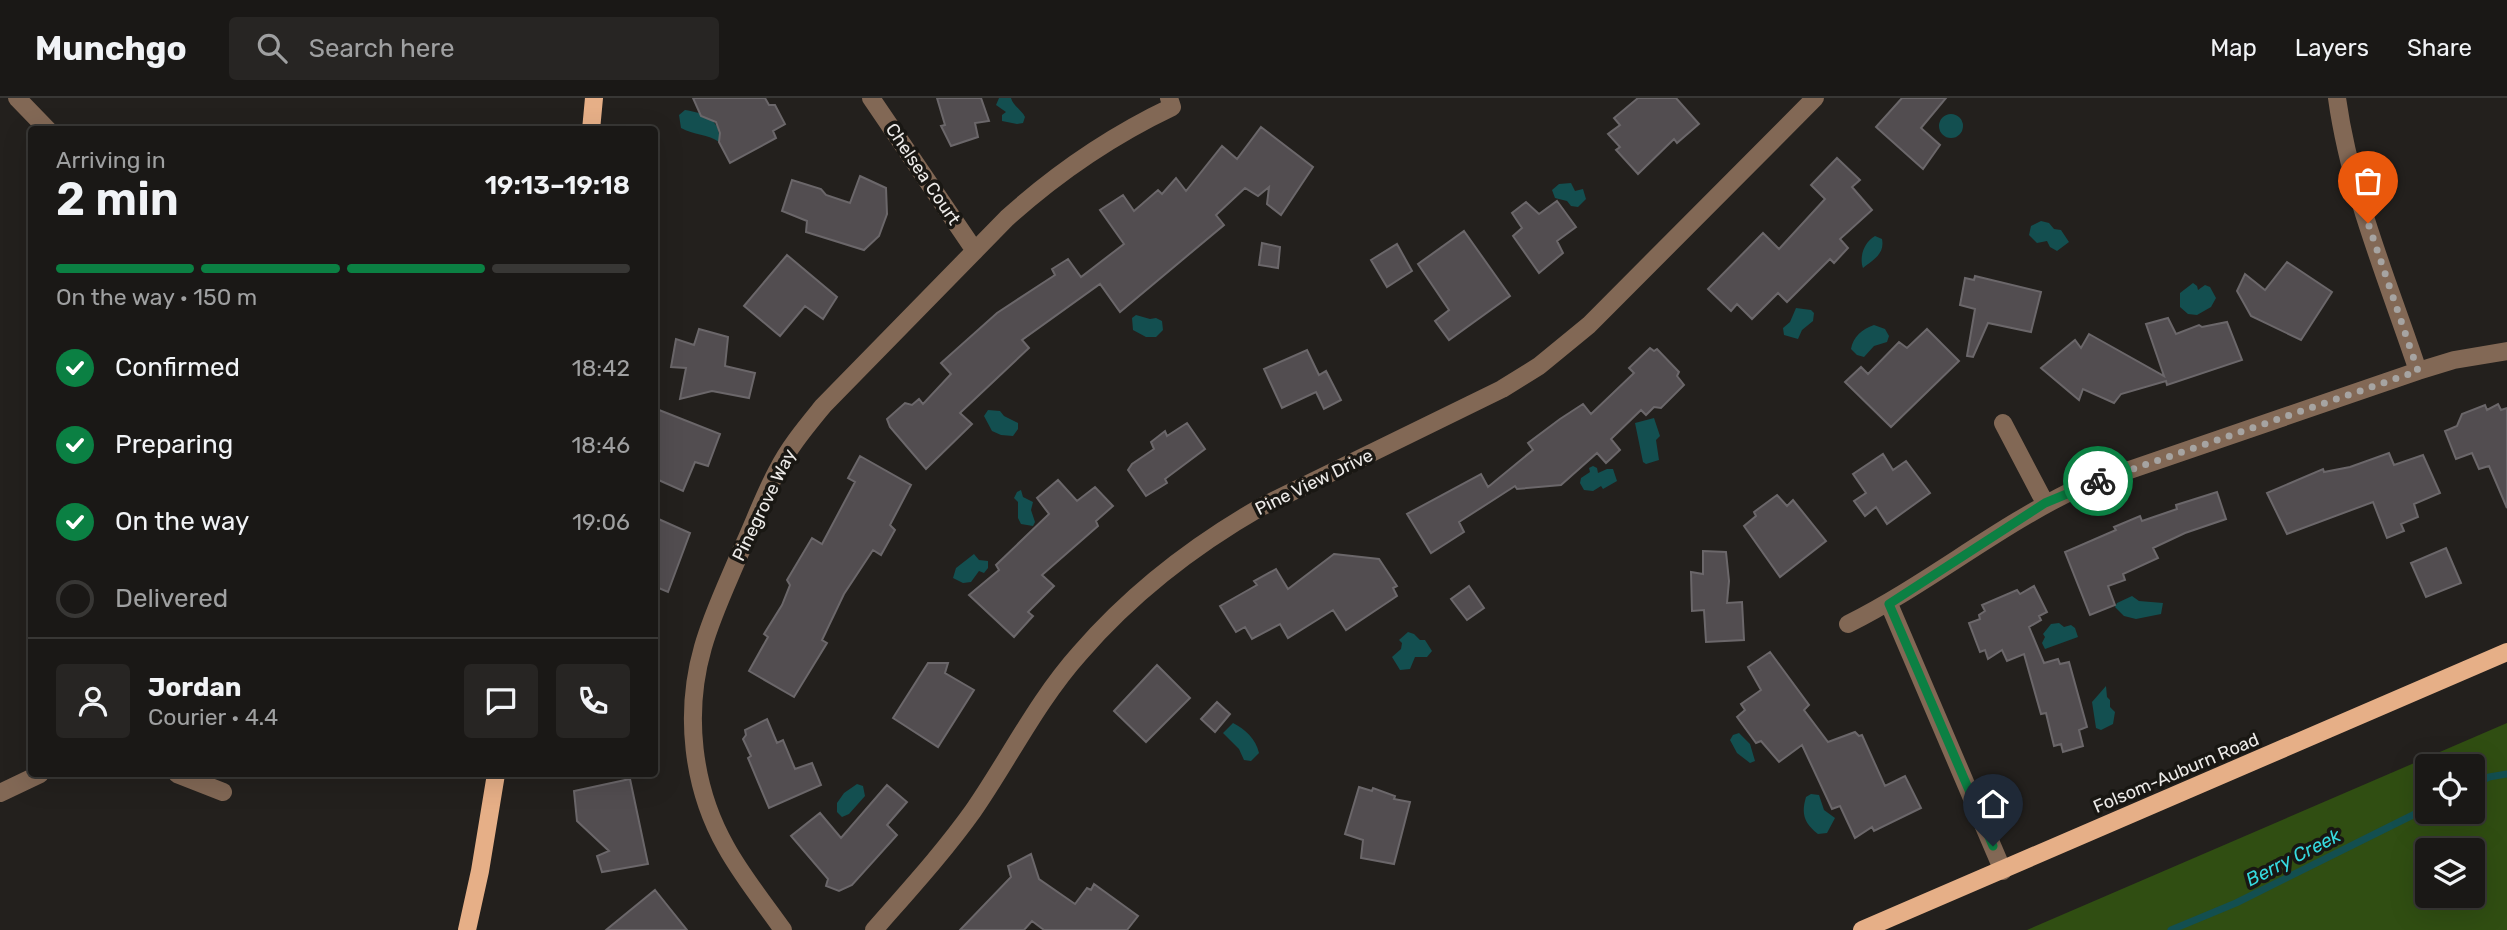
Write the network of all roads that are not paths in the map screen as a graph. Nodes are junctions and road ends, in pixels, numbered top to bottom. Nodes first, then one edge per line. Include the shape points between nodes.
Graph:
1 (17, 98) edge
2 (594, 98) edge
3 (871, 98) edge
4 (1169, 98) edge
5 (1815, 98) edge
6 (2337, 98) edge
7 (44, 126) edge
8 (591, 126) edge
9 (975, 251) junction
10 (2507, 351) edge
11 (2418, 371) junction
12 (2003, 423) dead end
13 (2045, 503) junction
14 (1889, 604) junction
15 (1848, 624) dead end
16 (2507, 652) edge
17 (34, 777) edge
18 (185, 777) edge
19 (496, 777) edge
20 (223, 792) dead end
21 (0, 793) edge
22 (2003, 871) junction
23 (467, 930) edge
24 (783, 930) edge
25 (874, 930) edge
26 (1862, 930) edge

1 - 7 street
2 - 8 main road
3 - 9 street, Chelsea Court
4 - 9 street, Pinegrove Way via 1172,107 1085,155 1037,191
5 - 25 street, Pine View Drive via 1589,326 1539,366 1503,389 1224,528 1132,599 1078,654 972,812
6 - 11 street via 2352,174
9 - 24 street, Pinegrove Way via 797,437 777,471 702,647 692,721 702,788 725,846
10 - 11 street
11 - 13 street
12 - 13 street
13 - 14 street
14 - 15 street
14 - 22 street
16 - 22 main road, Folsom-Auburn Road
17 - 21 street
18 - 20 street
19 - 23 main road
22 - 26 main road, Folsom-Auburn Road

